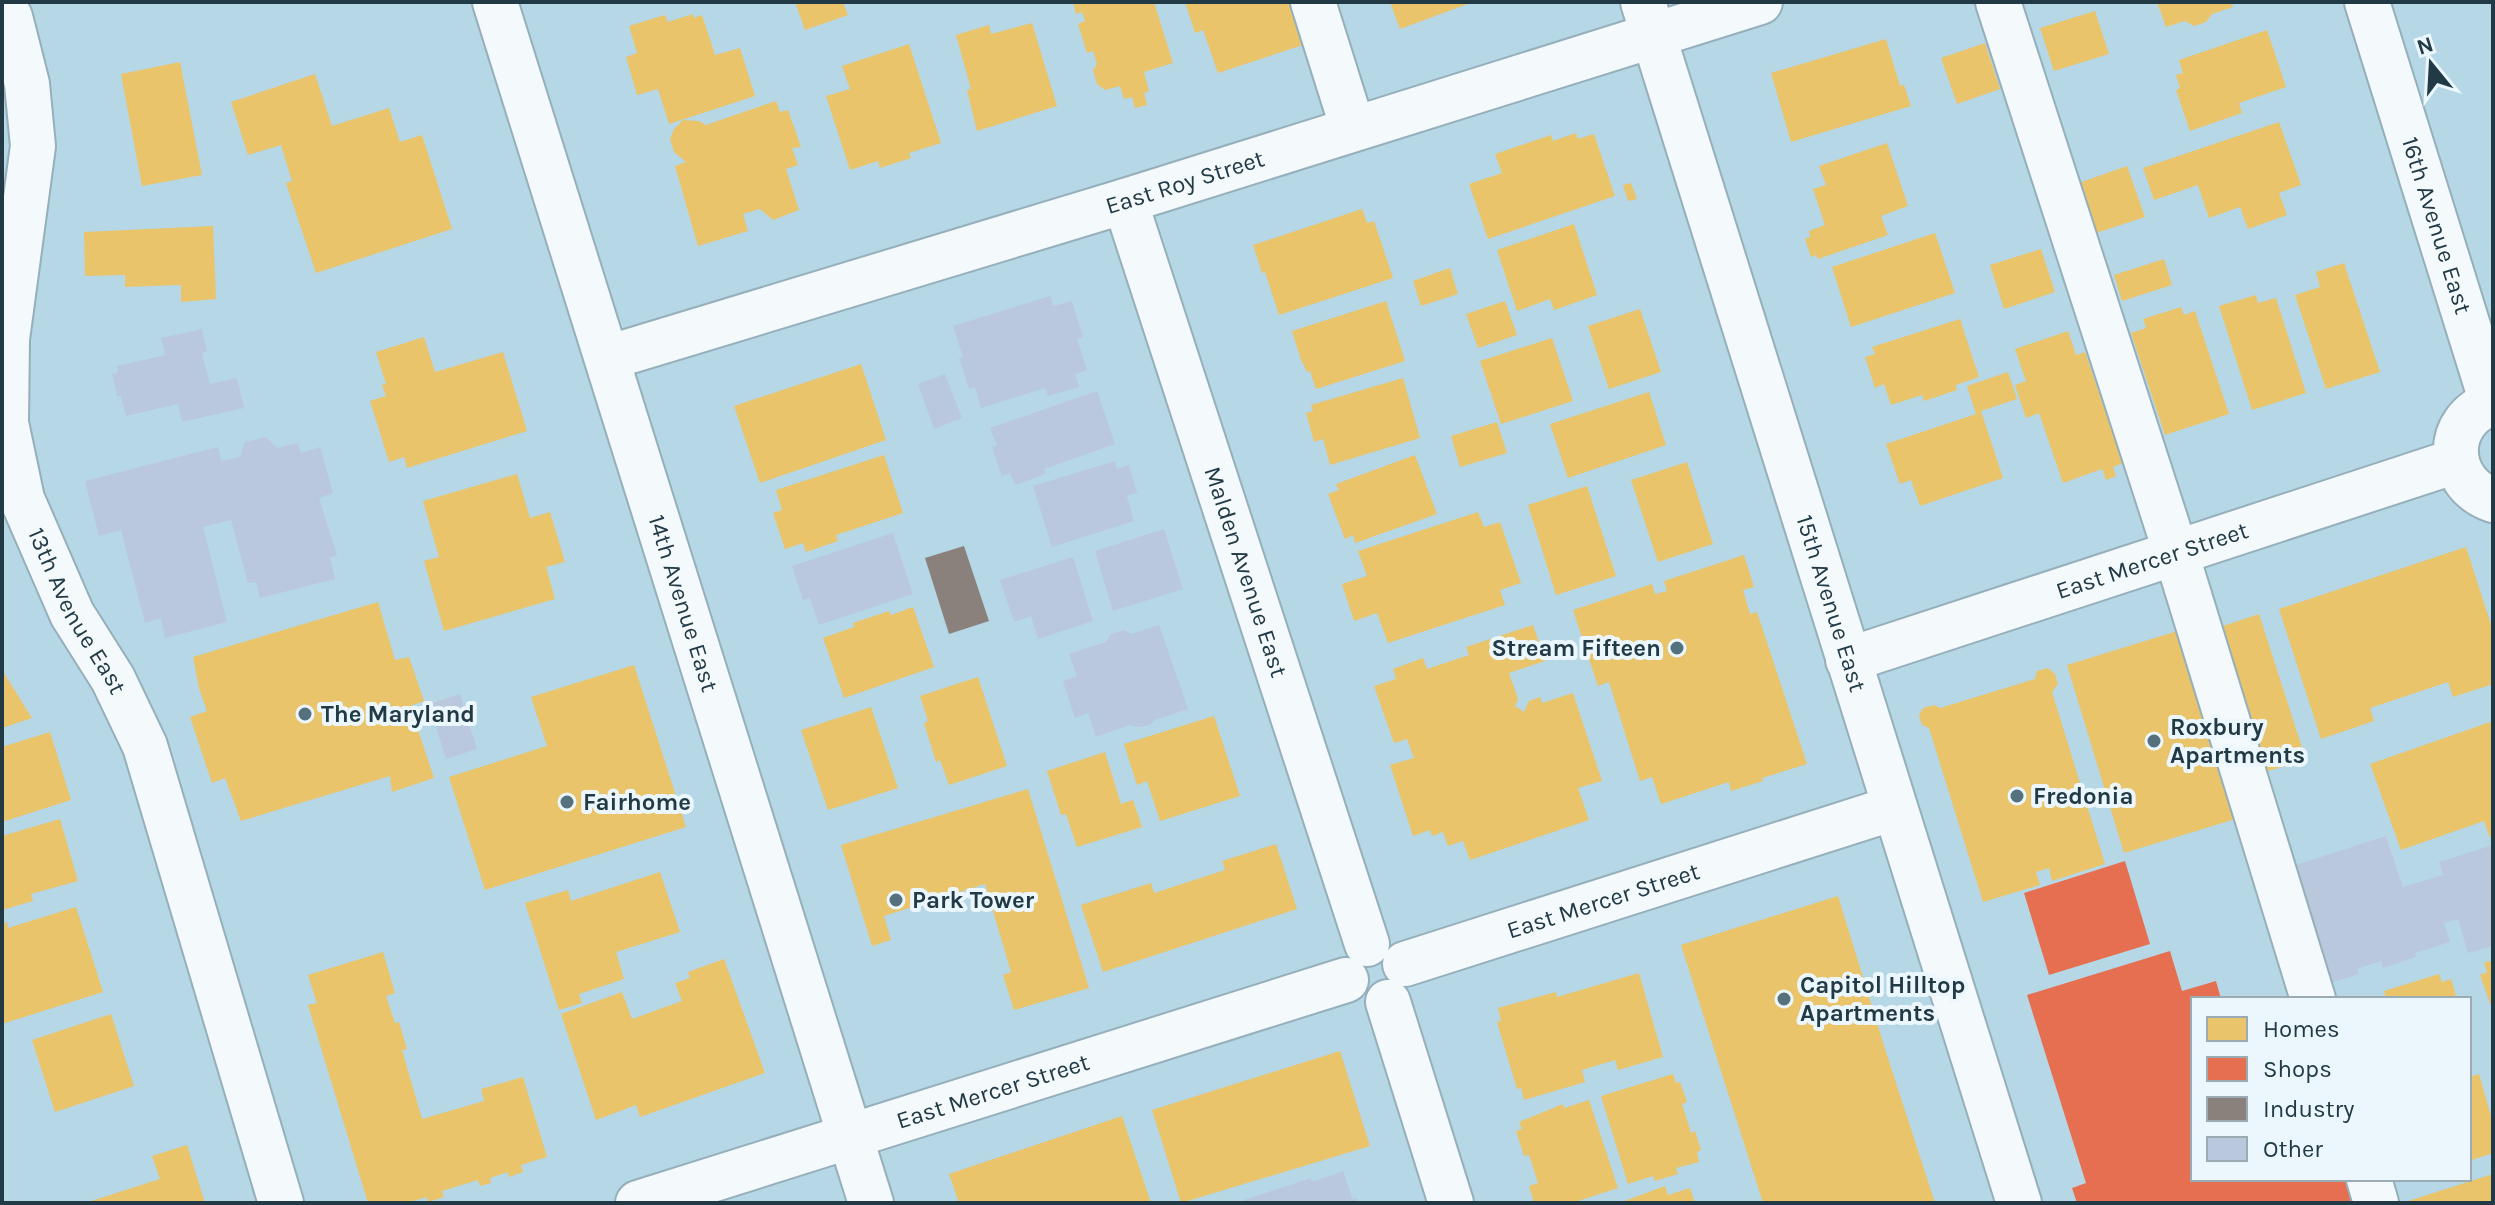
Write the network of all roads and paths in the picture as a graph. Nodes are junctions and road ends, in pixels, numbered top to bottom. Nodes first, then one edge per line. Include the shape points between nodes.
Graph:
1 (495, 2) edge
2 (1313, 2) edge
3 (1760, 2) edge
4 (1998, 2) edge
5 (2367, 2) edge
6 (2, 4) edge
7 (1648, 19) edge
8 (1353, 129) junction
9 (1125, 201) junction
10 (607, 358) junction
11 (2492, 403) edge
12 (2456, 461) junction
13 (2493, 500) edge
14 (12, 502) edge
15 (2176, 553) junction
16 (1848, 660) junction
17 (1894, 808) junction
18 (1357, 962) junction
19 (1396, 983) junction
20 (2312, 997) edge
21 (849, 1136) junction
22 (2370, 1181) edge
23 (718, 1191) edge
24 (281, 1203) edge
25 (638, 1203) edge
26 (871, 1203) edge
27 (1451, 1203) edge
28 (2019, 1203) edge
29 (2376, 1203) edge

1 - 10 street, 14th Avenue East
2 - 8 street
3 - 7 street, East Roy Street
4 - 15 street
5 - 11 street, 16th Avenue East
6 - 14 street, 13th Avenue East via 27,84 33,146 7,339
7 - 8 street, East Roy Street
7 - 16 street, 15th Avenue East
8 - 9 street, East Roy Street
9 - 10 street, East Roy Street
9 - 18 street, Malden Avenue East
10 - 21 street, 14th Avenue East
11 - 12 street via 2461,427
12 - 13 street via 2470,487
12 - 15 street, East Mercer Street
14 - 24 street, 13th Avenue East via 145,746
15 - 16 street, East Mercer Street
15 - 20 street
16 - 17 street, 15th Avenue East
17 - 19 street, East Mercer Street
17 - 28 street, 15th Avenue East
18 - 19 street via 1352,993 1360,1000 1369,1003
18 - 21 street, East Mercer Street
19 - 27 street
21 - 23 street, East Mercer Street
21 - 26 street, 14th Avenue East
22 - 29 street
23 - 25 street, East Mercer Street

